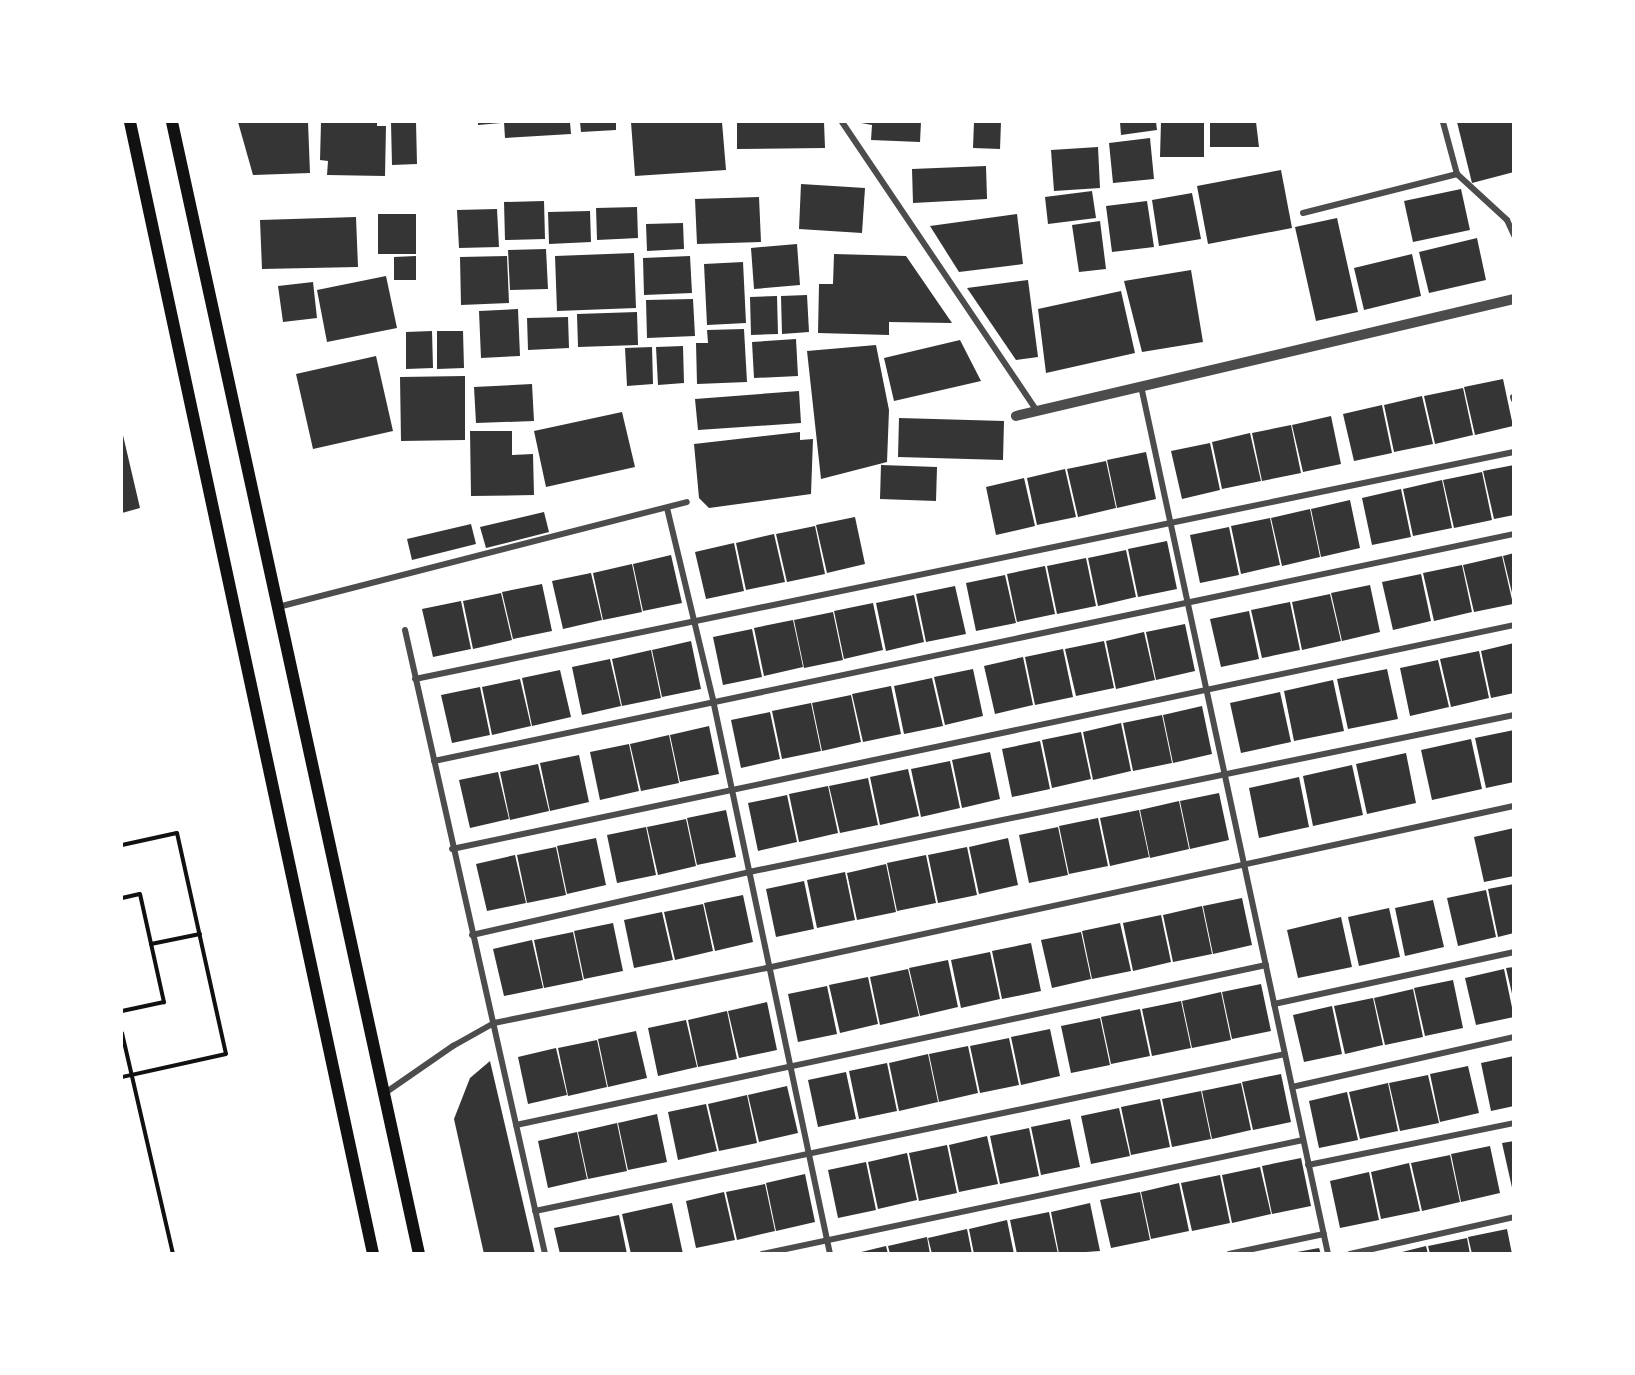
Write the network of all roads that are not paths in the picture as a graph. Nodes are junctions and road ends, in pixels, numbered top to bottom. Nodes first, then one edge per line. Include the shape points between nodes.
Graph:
1 (130, 122) edge
2 (172, 122) edge
3 (842, 122) edge
4 (1443, 122) edge
5 (1457, 174) junction
6 (1303, 213) dead end
7 (1514, 235) edge
8 (1514, 299) edge
9 (1141, 385) junction
10 (1037, 411) junction
11 (1016, 416) dead end
12 (1514, 452) edge
13 (687, 502) dead end
14 (667, 508) junction
15 (1170, 526) junction
16 (1514, 534) edge
17 (1187, 603) junction
18 (277, 608) junction
19 (693, 619) junction
20 (1514, 625) edge
21 (405, 630) dead end
22 (415, 679) junction
23 (1206, 690) junction
24 (713, 700) junction
25 (1514, 715) edge
26 (434, 761) junction
27 (1224, 774) junction
28 (733, 791) junction
29 (1514, 806) edge
30 (453, 849) junction
31 (1245, 865) junction
32 (749, 872) junction
33 (472, 935) junction
34 (1514, 952) edge
35 (1266, 965) junction
36 (767, 968) junction
37 (1274, 1004) junction
38 (494, 1023) junction
39 (1514, 1038) edge
40 (1286, 1054) junction
41 (789, 1069) junction
42 (1292, 1087) junction
43 (385, 1093) junction
44 (1514, 1123) edge
45 (516, 1125) junction
46 (1303, 1140) junction
47 (808, 1157) junction
48 (1308, 1165) junction
49 (535, 1211) junction
50 (1514, 1217) edge
51 (1324, 1234) junction
52 (827, 1239) junction
53 (373, 1254) edge
54 (419, 1254) edge
55 (545, 1254) edge
56 (762, 1254) edge
57 (831, 1254) edge
58 (1229, 1254) edge
59 (1328, 1254) edge
60 (1350, 1254) edge

1 - 53 main road
2 - 18 main road
3 - 10 street
4 - 5 street
5 - 6 street
5 - 7 street via 1507,220
8 - 9 street
9 - 10 street
9 - 15 street
10 - 11 street
12 - 15 street
13 - 14 street
14 - 18 street
14 - 19 street
15 - 17 street
15 - 19 street
16 - 17 street
17 - 23 street
17 - 24 street
18 - 43 main road
19 - 22 street
19 - 24 street
20 - 23 street
21 - 22 street
22 - 26 street
23 - 27 street
23 - 28 street
24 - 26 street
24 - 28 street
25 - 27 street
26 - 30 street
27 - 31 street
27 - 32 street
28 - 30 street
28 - 32 street
29 - 31 street
30 - 33 street
31 - 35 street
31 - 36 street
32 - 33 street
32 - 36 street
33 - 38 street
34 - 37 street
35 - 37 street
35 - 41 street
36 - 38 street
36 - 41 street
37 - 40 street
38 - 43 street
38 - 45 street
39 - 42 street
40 - 42 street
40 - 47 street
41 - 45 street
41 - 47 street
42 - 46 street
43 - 54 main road
44 - 48 street
45 - 49 street
46 - 48 street
46 - 52 street
47 - 49 street
47 - 52 street
48 - 51 street
49 - 55 street
50 - 60 street
51 - 58 street
51 - 59 street
52 - 56 street
52 - 57 street

